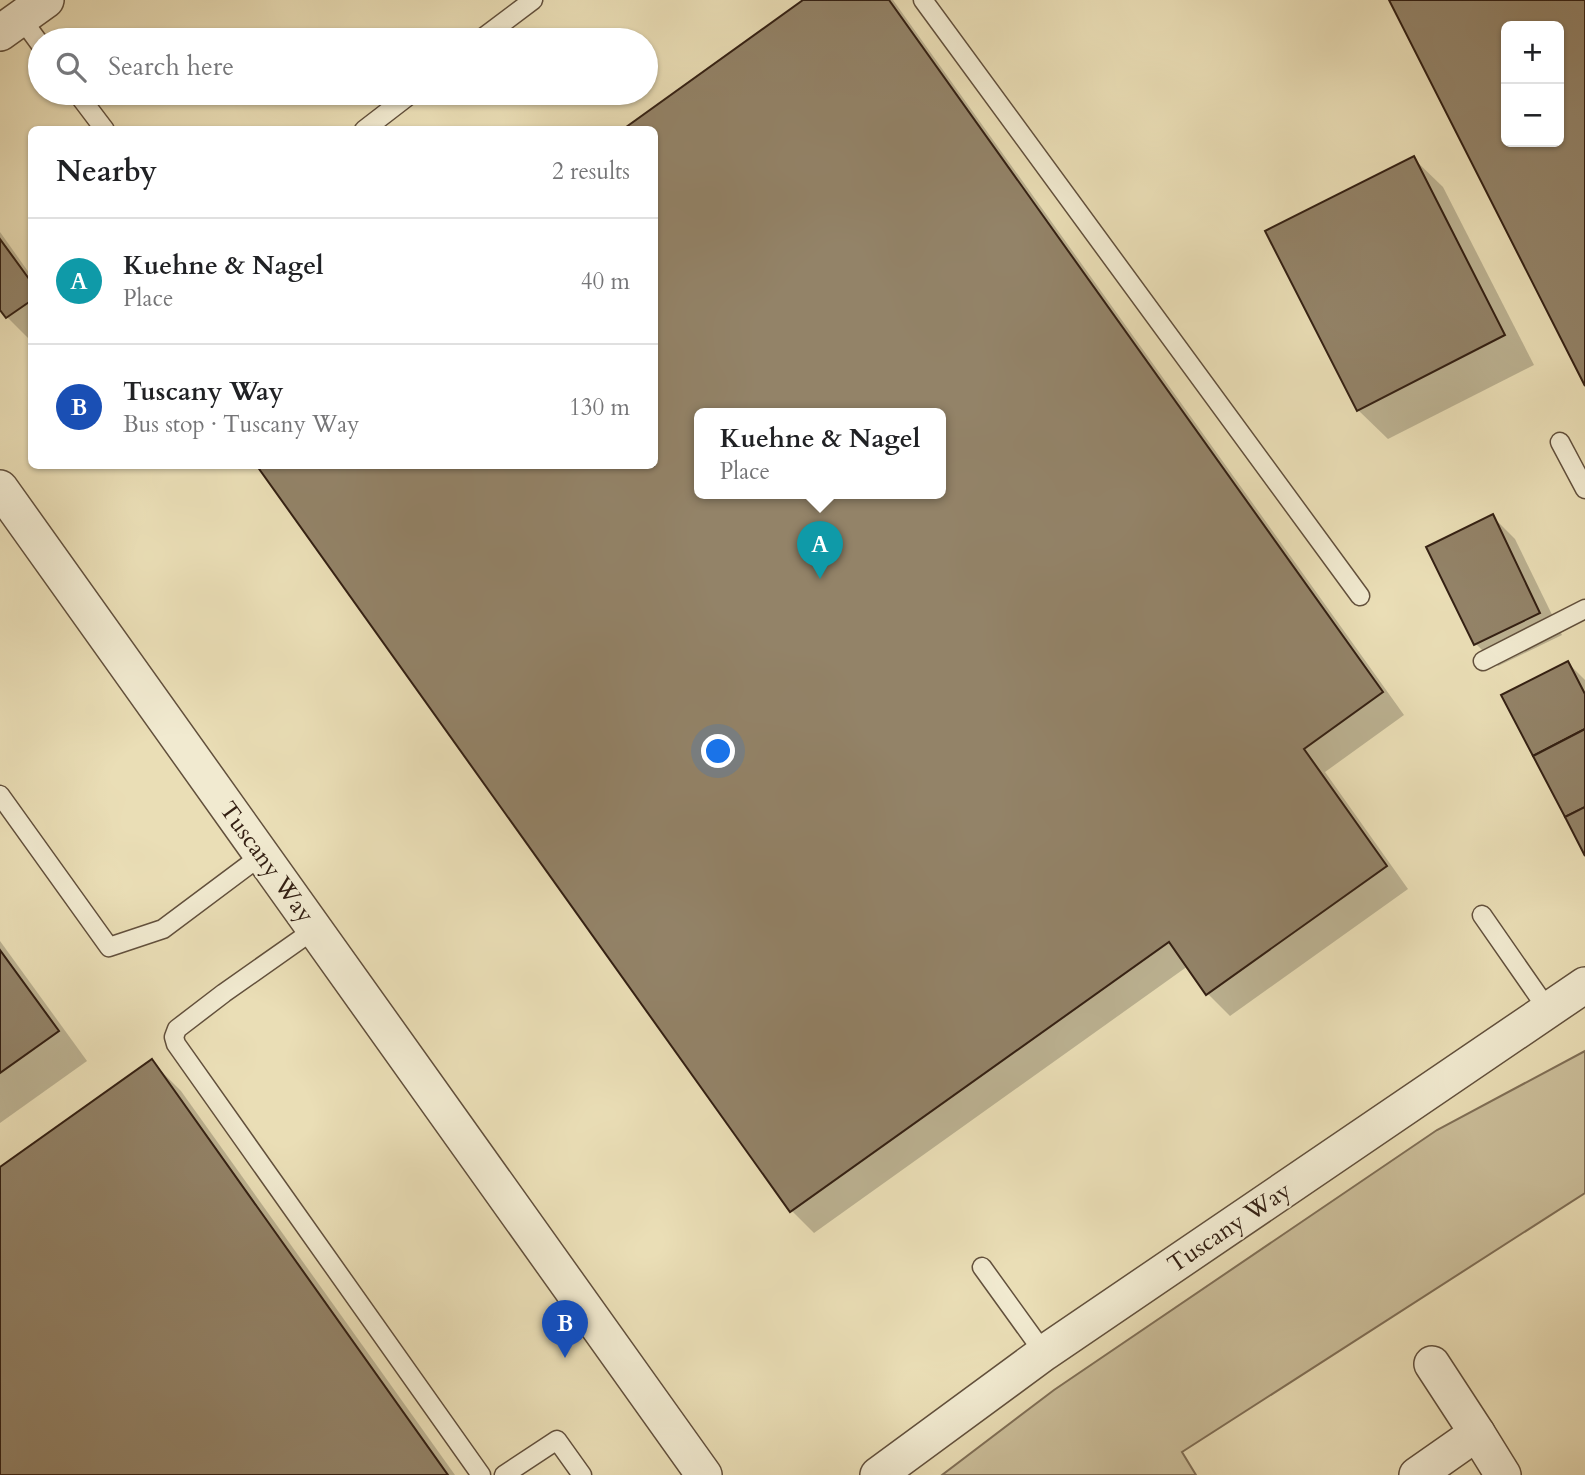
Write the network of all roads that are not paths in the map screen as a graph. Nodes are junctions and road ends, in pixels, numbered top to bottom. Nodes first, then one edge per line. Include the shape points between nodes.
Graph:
1 (533, 0) edge
2 (922, 0) edge
3 (496, 28) edge
4 (86, 105) edge
5 (396, 105) edge
6 (103, 126) edge
7 (369, 126) edge
8 (1560, 442) dead end
9 (0, 488) edge
10 (1585, 489) edge
11 (1360, 596) dead end
12 (1585, 609) edge
13 (1483, 661) dead end
14 (0, 795) edge
15 (262, 855) junction
16 (1482, 915) dead end
17 (315, 929) junction
18 (1585, 985) edge
19 (1548, 1010) junction
20 (982, 1267) dead end
21 (1044, 1353) junction
22 (1432, 1364) dead end
23 (1477, 1433) junction
24 (481, 1475) edge
25 (504, 1475) edge
26 (583, 1475) edge
27 (704, 1475) edge
28 (878, 1475) edge
29 (1417, 1475) edge
30 (1503, 1475) edge

1 - 3 lane
2 - 11 lane
4 - 6 lane
5 - 7 lane
8 - 10 lane
9 - 15 street, Tuscany Way
12 - 13 lane
14 - 15 lane via 109,947 163,929
15 - 17 street, Tuscany Way
16 - 19 lane
17 - 24 lane via 177,1028 176,1044
17 - 27 street, Tuscany Way
18 - 19 street, Tuscany Way
19 - 21 street, Tuscany Way
20 - 21 lane
21 - 28 street, Tuscany Way
22 - 23 street
23 - 29 street
23 - 30 street
25 - 26 lane via 557,1440

